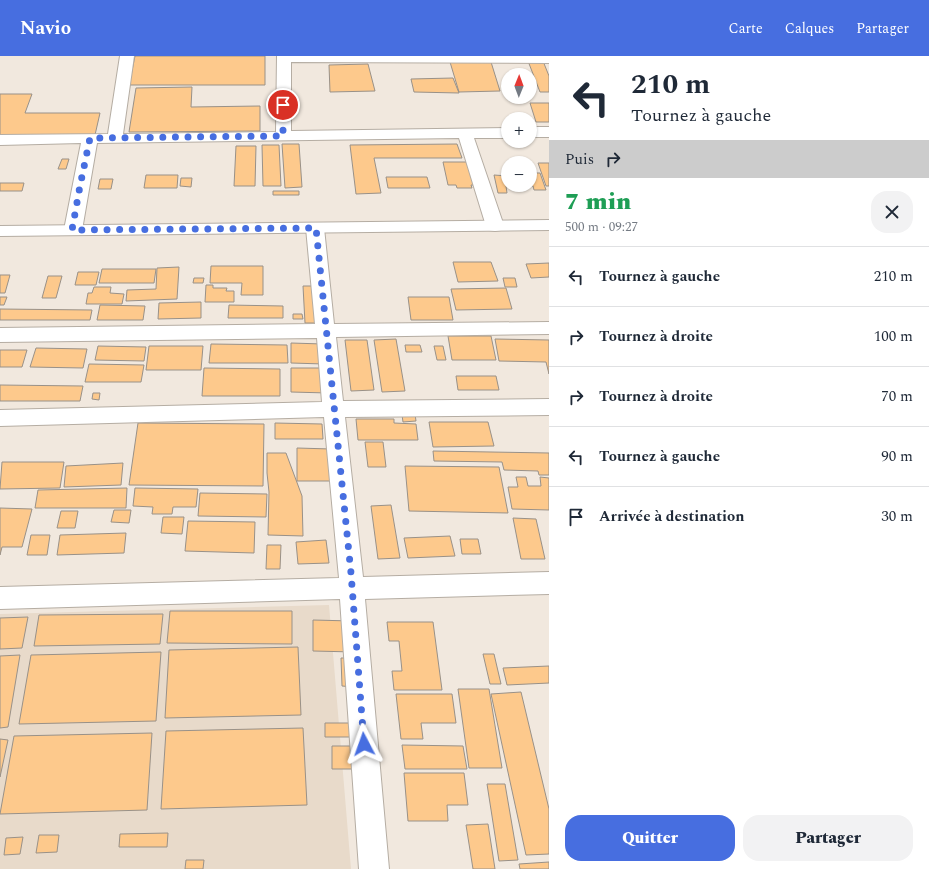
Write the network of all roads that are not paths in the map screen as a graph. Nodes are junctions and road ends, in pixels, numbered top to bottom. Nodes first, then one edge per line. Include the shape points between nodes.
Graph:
1 (127, 56) edge
2 (284, 57) edge
3 (549, 59) edge
4 (537, 132) edge
5 (549, 132) edge
6 (465, 133) junction
7 (501, 133) edge
8 (283, 136) junction
9 (90, 138) junction
10 (115, 138) junction
11 (0, 140) edge
12 (549, 225) edge
13 (495, 226) junction
14 (316, 228) junction
15 (72, 230) junction
16 (0, 231) edge
17 (549, 328) edge
18 (327, 331) junction
19 (0, 335) edge
20 (549, 407) edge
21 (335, 409) junction
22 (0, 418) edge
23 (549, 583) edge
24 (352, 588) junction
25 (0, 598) edge
26 (374, 869) edge

1 - 10 street
2 - 3 street
2 - 8 street
4 - 5 street
6 - 7 street
6 - 8 street
6 - 13 street
8 - 10 street
9 - 10 street
9 - 11 street
9 - 15 street
12 - 13 street
13 - 14 street
14 - 15 street
14 - 18 street
15 - 16 street
17 - 18 street
18 - 19 street
18 - 21 street
20 - 21 street
21 - 22 street
21 - 24 street
23 - 24 street
24 - 25 street
24 - 26 street

